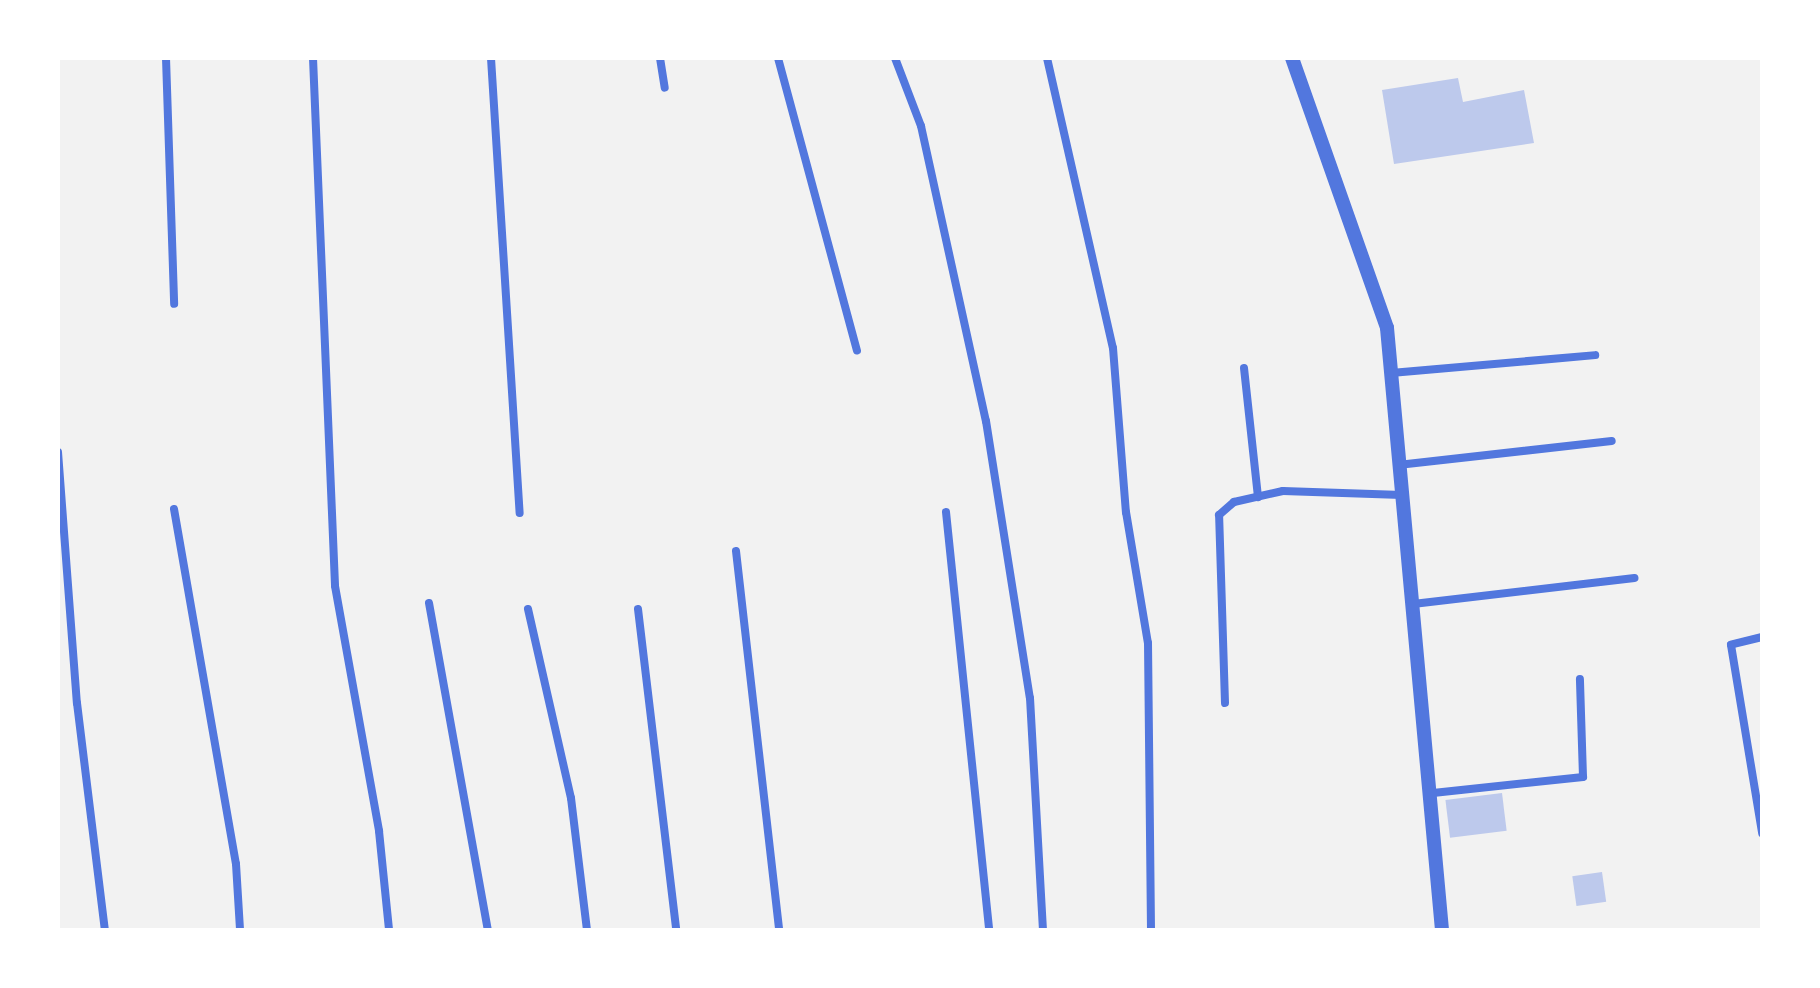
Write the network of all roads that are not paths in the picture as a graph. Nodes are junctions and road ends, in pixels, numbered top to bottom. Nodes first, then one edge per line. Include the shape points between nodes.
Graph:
1 (166, 58) edge
2 (313, 58) edge
3 (491, 58) edge
4 (660, 58) edge
5 (778, 58) edge
6 (895, 58) edge
7 (1047, 58) edge
8 (1292, 58) edge
9 (665, 88) dead end
10 (174, 304) dead end
11 (857, 351) dead end
12 (1595, 355) dead end
13 (1244, 368) dead end
14 (1391, 373) junction
15 (1612, 441) dead end
16 (58, 452) edge
17 (1397, 465) junction
18 (1402, 495) junction
19 (1258, 497) junction
20 (174, 509) dead end
21 (946, 512) dead end
22 (520, 513) dead end
23 (736, 551) dead end
24 (1634, 578) dead end
25 (429, 603) dead end
26 (1413, 604) junction
27 (528, 609) dead end
28 (638, 609) dead end
29 (1762, 637) edge
30 (1580, 679) dead end
31 (1225, 703) dead end
32 (1433, 793) junction
33 (1762, 833) edge
34 (105, 930) edge
35 (240, 930) edge
36 (389, 930) edge
37 (488, 930) edge
38 (587, 930) edge
39 (676, 930) edge
40 (779, 930) edge
41 (989, 930) edge
42 (1043, 930) edge
43 (1151, 930) edge
44 (1442, 930) edge

1 - 10 street
2 - 36 street via 335,586 379,831
3 - 22 street
4 - 9 street
5 - 11 street
6 - 42 street via 921,126 986,421 1030,698
7 - 43 street via 1113,348 1126,512 1148,643
8 - 14 street via 1376,283
12 - 14 street
13 - 19 street
14 - 17 street
15 - 17 street
16 - 34 street via 77,703
17 - 18 street
18 - 19 street
18 - 26 street
19 - 31 street via 1234,502 1219,515
20 - 35 street via 236,864
21 - 41 street
23 - 40 street
24 - 26 street
25 - 37 street
26 - 32 street
27 - 38 street via 571,798
28 - 39 street
29 - 33 street via 1731,645
30 - 32 street via 1583,777
32 - 44 street

